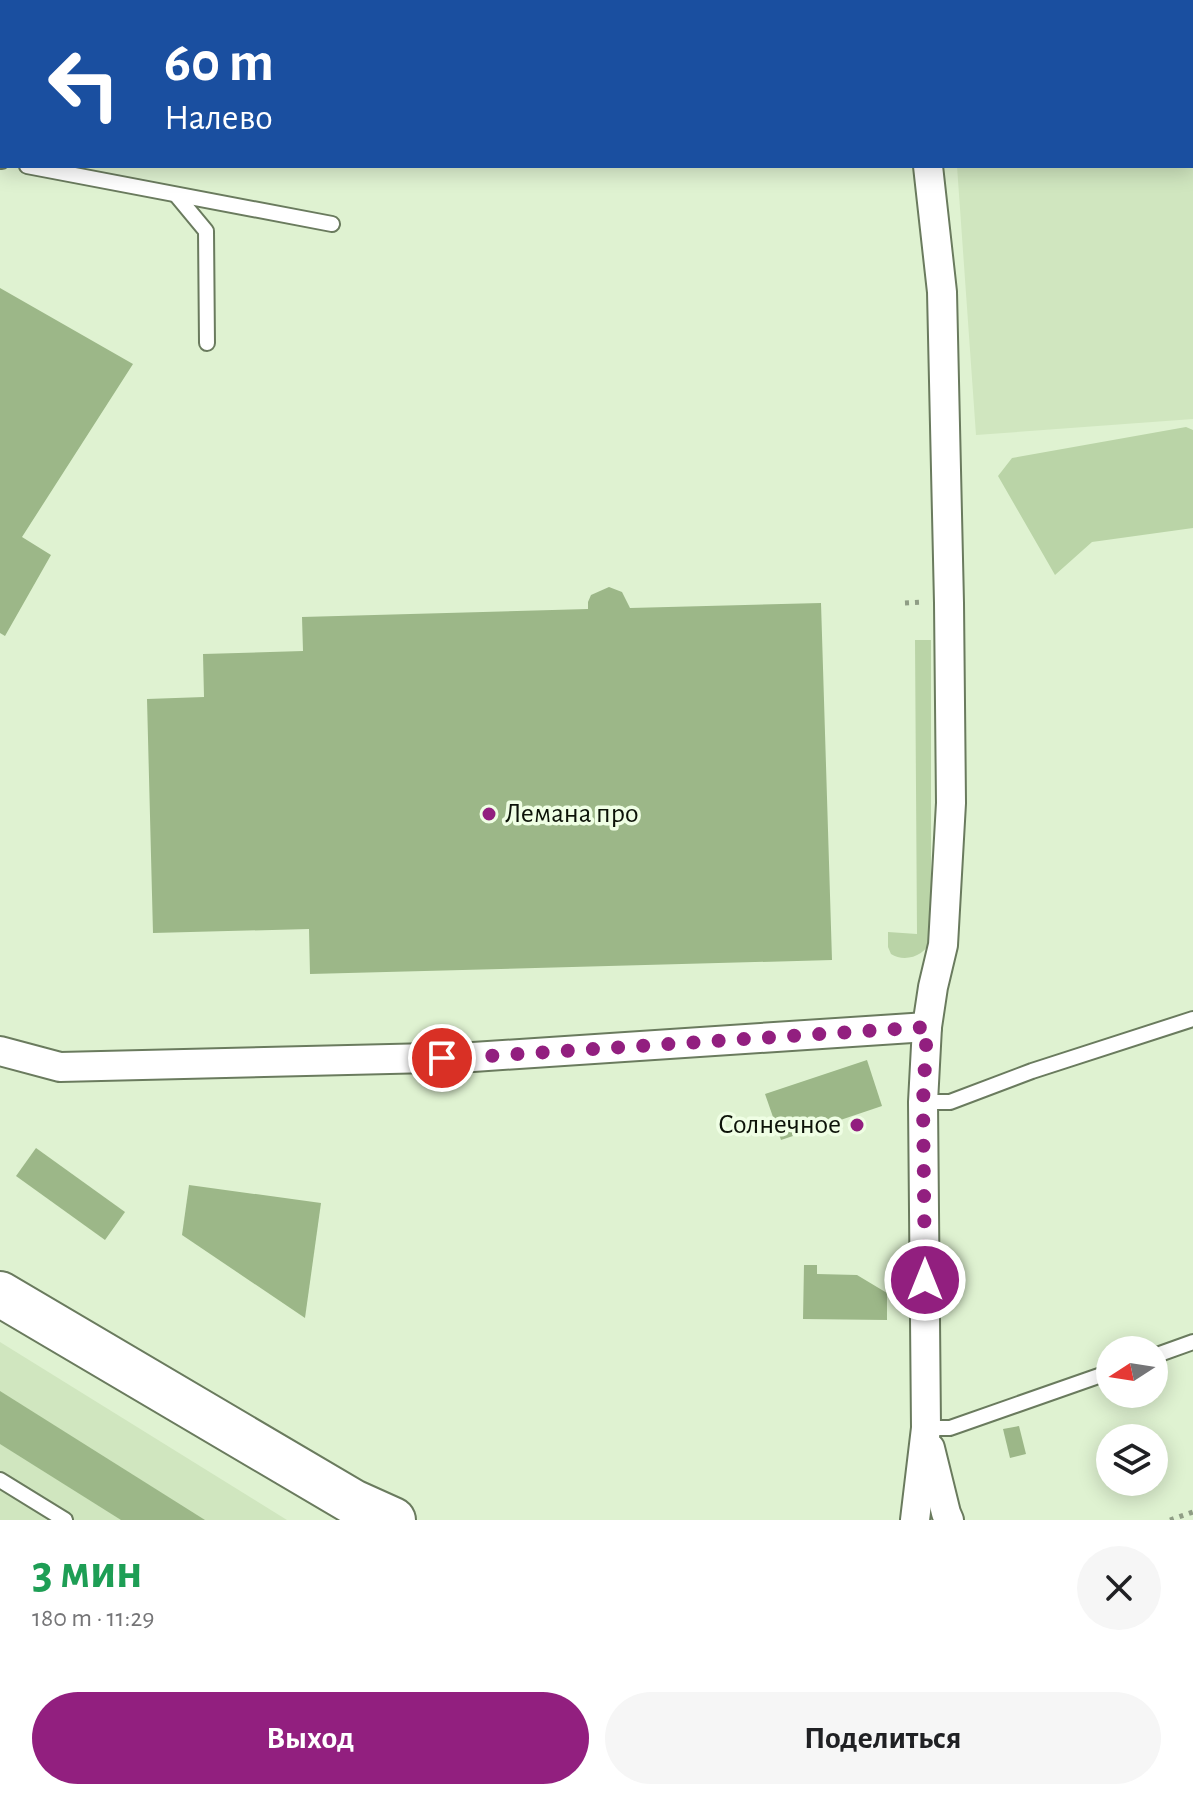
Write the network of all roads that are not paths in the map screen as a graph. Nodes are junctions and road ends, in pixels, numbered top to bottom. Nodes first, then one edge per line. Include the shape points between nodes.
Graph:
1 (37, 168) edge
2 (928, 168) edge
3 (177, 196) junction
4 (332, 224) dead end
5 (207, 343) dead end
6 (1193, 1019) edge
7 (927, 1027) junction
8 (0, 1051) edge
9 (923, 1102) junction
10 (0, 1294) edge
11 (1193, 1342) edge
12 (1168, 1351) edge
13 (1096, 1377) edge
14 (926, 1428) junction
15 (0, 1480) edge
16 (362, 1511) edge
17 (65, 1520) edge
18 (393, 1520) edge
19 (915, 1520) edge
20 (949, 1520) edge

1 - 3 lane
2 - 7 street via 942,292 951,803 943,945
3 - 4 lane
3 - 5 lane via 206,231
6 - 9 lane via 950,1102
7 - 8 street via 473,1057 60,1067
7 - 9 street
9 - 14 street
10 - 16 highway
11 - 12 lane
13 - 14 lane via 950,1428
14 - 19 street
14 - 20 street
15 - 17 lane
16 - 18 highway

